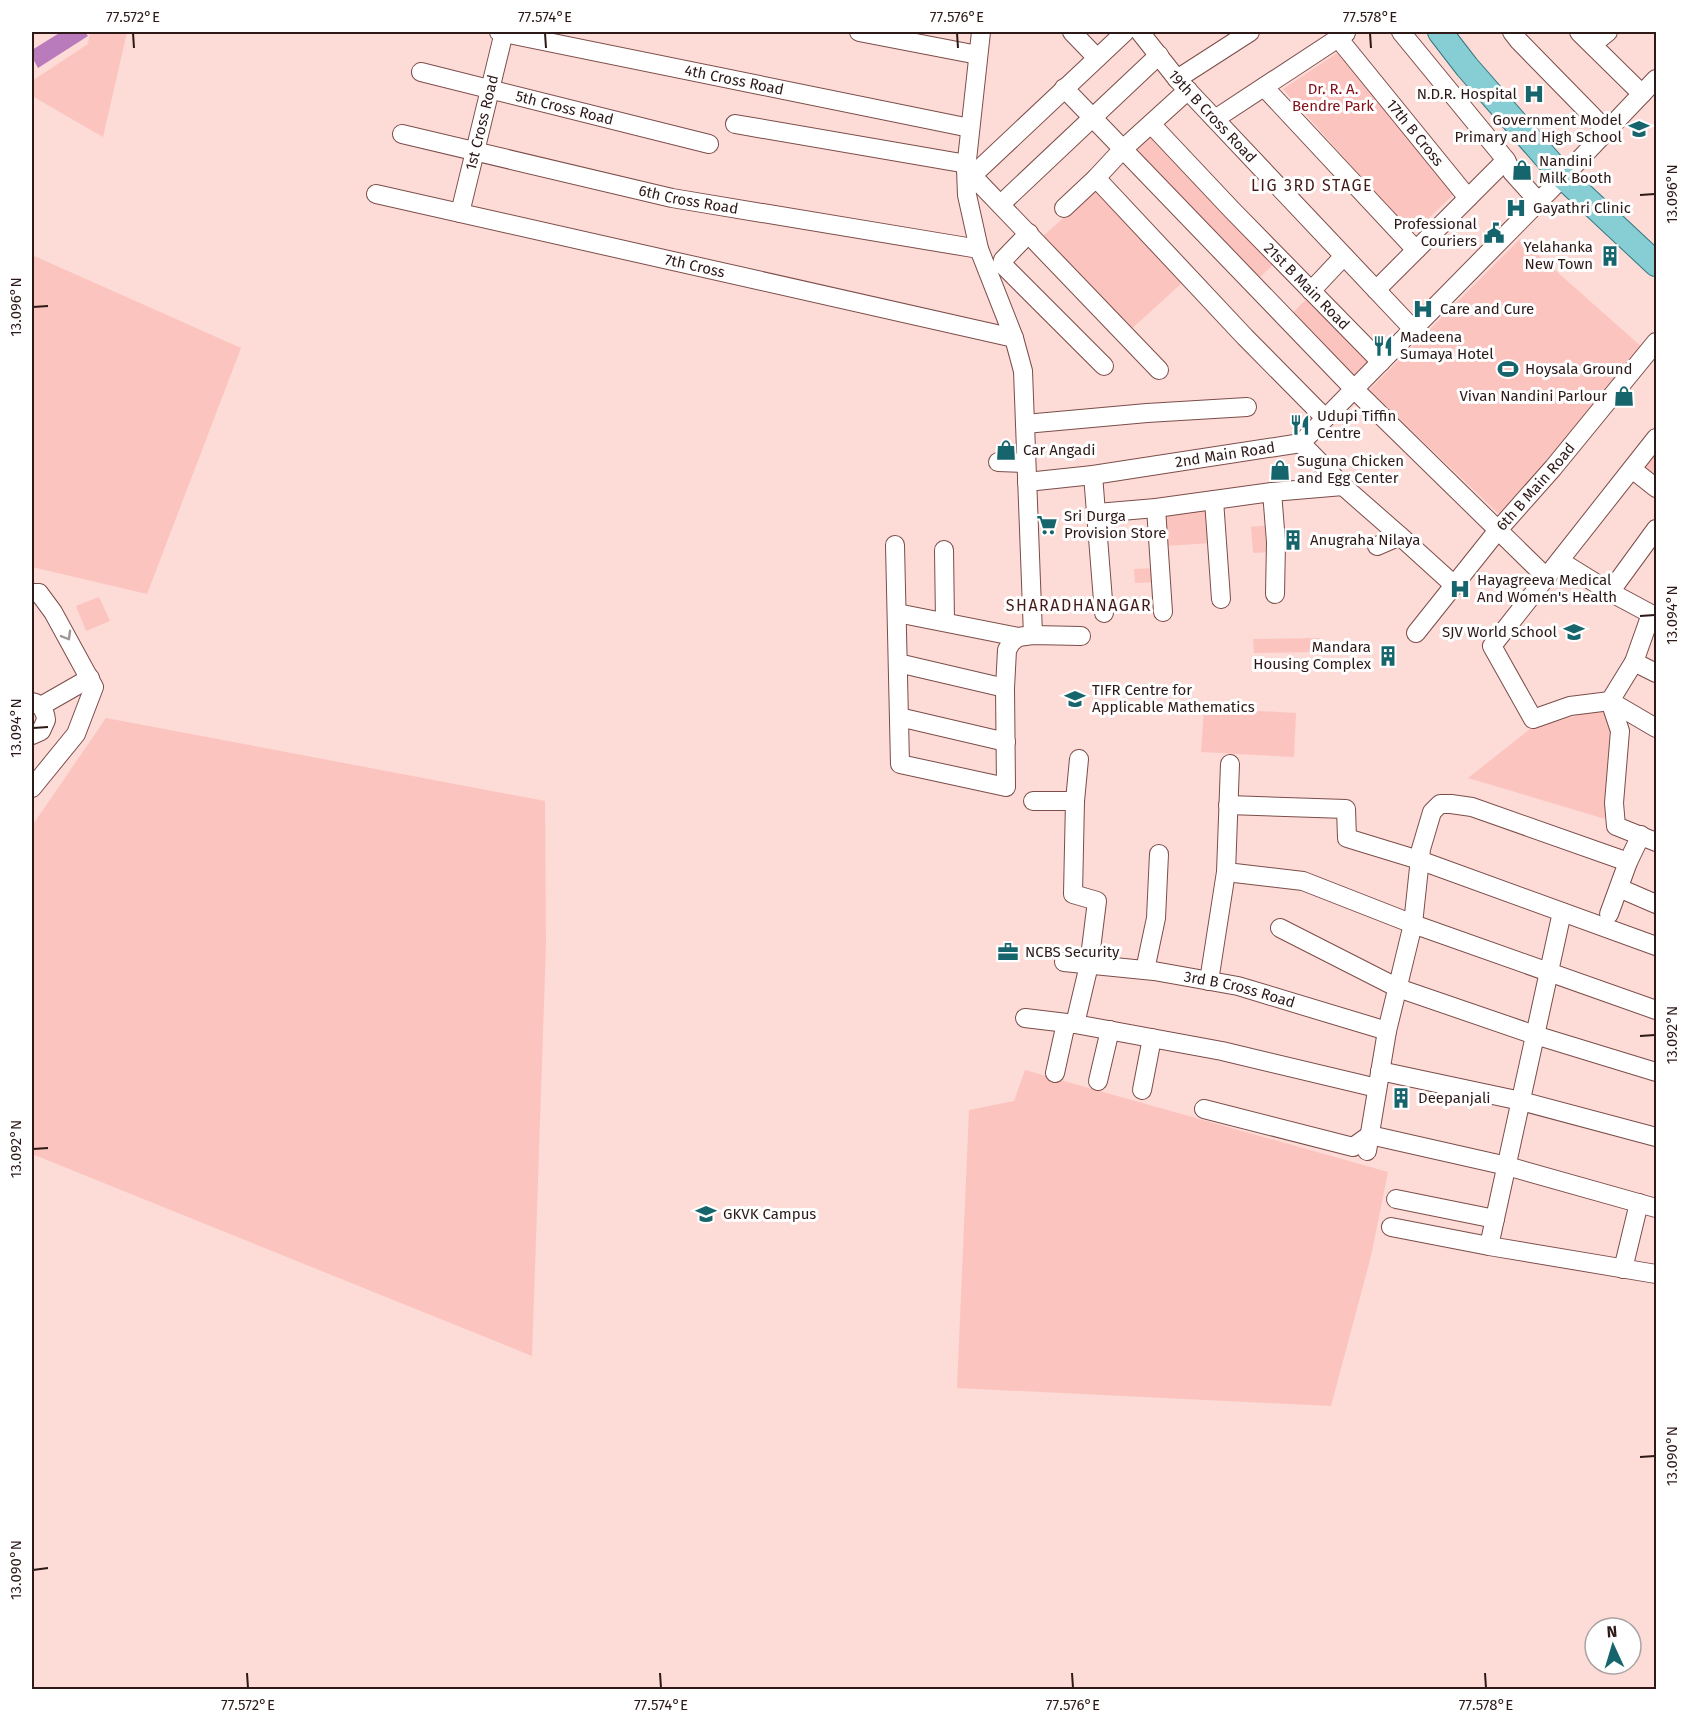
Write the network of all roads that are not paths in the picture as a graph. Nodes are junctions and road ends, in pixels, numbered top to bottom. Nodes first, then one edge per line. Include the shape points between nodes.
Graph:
1 (502, 32) edge
2 (859, 32) edge
3 (981, 32) edge
4 (1072, 32) edge
5 (1125, 32) edge
6 (1250, 32) edge
7 (1401, 32) edge
8 (1440, 32) edge
9 (1512, 32) edge
10 (1580, 32) edge
11 (1608, 32) edge
12 (1148, 34) edge
13 (1343, 35) edge
14 (1593, 45) junction
15 (978, 55) junction
16 (1159, 55) junction
17 (1096, 58) junction
18 (421, 72) dead end
19 (1656, 79) edge
20 (1182, 85) junction
21 (1264, 87) junction
22 (1064, 88) junction
23 (490, 90) junction
24 (1642, 94) junction
25 (1093, 118) junction
26 (1215, 119) junction
27 (735, 124) dead end
28 (1151, 124) junction
29 (970, 128) junction
30 (1607, 131) junction
31 (402, 134) dead end
32 (709, 144) dead end
33 (1123, 149) junction
34 (475, 151) junction
35 (1506, 160) junction
36 (968, 169) junction
37 (1563, 177) junction
38 (1096, 178) junction
39 (376, 194) dead end
40 (1468, 198) junction
41 (1538, 201) junction
42 (1001, 204) junction
43 (1064, 208) dead end
44 (460, 213) junction
45 (1029, 233) junction
46 (979, 249) junction
47 (1416, 250) junction
48 (1344, 256) junction
49 (1656, 264) edge
50 (1376, 290) junction
51 (1311, 291) junction
52 (1413, 329) junction
53 (1014, 338) junction
54 (1656, 342) edge
55 (1380, 362) junction
56 (1104, 366) dead end
57 (1159, 370) dead end
58 (1354, 389) junction
59 (1247, 407) dead end
60 (1325, 418) junction
61 (1024, 424) junction
62 (1656, 438) edge
63 (1301, 443) junction
64 (998, 462) dead end
65 (1026, 463) junction
66 (1632, 469) junction
67 (1093, 475) junction
68 (1027, 482) junction
69 (1342, 486) junction
70 (1656, 489) edge
71 (1272, 492) junction
72 (1214, 500) junction
73 (1156, 508) junction
74 (1096, 513) junction
75 (1656, 529) edge
76 (1498, 530) junction
77 (1400, 536) junction
78 (895, 545) dead end
79 (1377, 546) dead end
80 (944, 550) dead end
81 (1555, 568) junction
82 (1454, 585) junction
83 (1610, 592) junction
84 (32, 593) edge
85 (1275, 594) dead end
86 (1221, 599) dead end
87 (1163, 612) dead end
88 (897, 613) junction
89 (1104, 613) dead end
90 (1654, 614) edge
91 (945, 622) junction
92 (1416, 633) dead end
93 (1026, 636) junction
94 (1081, 636) dead end
95 (1634, 662) junction
96 (898, 663) junction
97 (1656, 673) edge
98 (90, 678) junction
99 (1005, 688) junction
100 (1610, 701) junction
101 (36, 704) edge
102 (899, 717) junction
103 (1656, 728) edge
104 (32, 735) edge
105 (1006, 742) junction
106 (1079, 759) dead end
107 (1230, 764) dead end
108 (32, 765) edge
109 (33, 787) edge
110 (1033, 801) dead end
111 (1075, 801) junction
112 (1228, 805) junction
113 (1649, 838) edge
114 (1159, 854) dead end
115 (1419, 860) junction
116 (1628, 862) junction
117 (1226, 873) junction
118 (1618, 888) junction
119 (1656, 904) edge
120 (1562, 912) junction
121 (1609, 915) dead end
122 (1413, 924) junction
123 (1280, 928) dead end
124 (1656, 946) edge
125 (1064, 962) dead end
126 (1089, 965) junction
127 (1145, 970) junction
128 (1549, 973) junction
129 (1209, 981) junction
130 (1398, 988) junction
131 (1656, 1010) edge
132 (1025, 1018) dead end
133 (1070, 1023) junction
134 (1110, 1030) junction
135 (1387, 1030) junction
136 (1535, 1035) junction
137 (1152, 1038) junction
138 (1656, 1072) edge
139 (1055, 1073) dead end
140 (1379, 1079) junction
141 (1098, 1081) dead end
142 (1142, 1090) dead end
143 (1521, 1101) junction
144 (1204, 1109) dead end
145 (1656, 1137) edge
146 (1368, 1143) junction
147 (1507, 1166) junction
148 (1396, 1199) dead end
149 (1648, 1206) edge
150 (1495, 1219) junction
151 (1391, 1227) dead end
152 (1489, 1246) junction
153 (1623, 1269) junction
154 (1656, 1274) edge

1 - 23 street, 1st Cross Road
1 - 29 street, 4th Cross Road
2 - 15 street
3 - 15 street
4 - 17 street
5 - 17 street
6 - 20 street
7 - 35 street
8 - 37 main road
9 - 30 street
10 - 14 street
11 - 14 street
12 - 16 street, 19th B Cross Road
13 - 21 street
13 - 40 street, 17th B Cross
14 - 24 street
15 - 29 street
16 - 20 street, 19th B Cross Road
16 - 25 street
17 - 22 street
18 - 23 street, 5th Cross Road
19 - 24 street
20 - 26 street, 19th B Cross Road
20 - 28 street
21 - 26 street
21 - 47 street
22 - 25 street
22 - 36 street
23 - 32 street, 5th Cross Road
23 - 34 street, 1st Cross Road
24 - 30 street
25 - 33 street
25 - 42 street
26 - 48 street, 19th B Cross Road
27 - 36 street
28 - 33 street
28 - 51 street, 21st B Main Road
29 - 36 street
30 - 37 street
31 - 34 street, 6th Cross Road
33 - 38 street
33 - 58 street
34 - 44 street, 1st Cross Road
34 - 46 street, 6th Cross Road via 691,202
35 - 40 street
35 - 41 street
36 - 42 street
36 - 46 street via 967,195
37 - 41 street
37 - 49 main road
38 - 43 street
38 - 60 street
39 - 44 street, 7th Cross
40 - 47 street
41 - 52 street
42 - 45 street
44 - 53 street, 7th Cross
45 - 56 street via 1002,264
45 - 57 street
46 - 53 street
47 - 50 street
48 - 50 street, 19th B Cross Road
48 - 51 street
50 - 52 street, 19th B Cross Road
51 - 55 street, 21st B Main Road
52 - 55 street
53 - 61 street via 1023,371
54 - 76 street, 6th B Main Road
55 - 58 street
58 - 60 street
58 - 76 street
59 - 61 street
60 - 63 street
61 - 65 street
62 - 66 street
63 - 67 street, 2nd Main Road
63 - 69 street
64 - 65 street
65 - 68 street
66 - 70 street
66 - 81 street
67 - 68 street, 2nd Main Road
67 - 74 street
68 - 93 street
69 - 71 street
69 - 77 street
71 - 72 street
71 - 85 street
72 - 73 street
72 - 86 street
73 - 74 street
73 - 87 street
74 - 89 street
75 - 83 street
76 - 81 street
76 - 82 street, 6th B Main Road
77 - 79 street
77 - 82 street
78 - 88 street
80 - 91 street
81 - 83 street
81 - 100 street via 1492,646 1533,719 1570,706
82 - 92 street, 6th B Main Road
83 - 90 street
84 -> 98 street via 39,593 53,612
88 - 91 street
88 - 96 street
90 - 95 street
91 - 93 street
93 - 94 street
93 - 99 street via 1011,643 1007,650
95 - 97 street
95 - 100 street
96 - 99 street
96 - 102 street
98 - 101 street
98 - 109 street via 94,687 76,734
99 - 105 street
100 - 103 street
100 - 113 street via 1620,731 1616,826
101 - 104 street via 46,714 46,720 41,731
102 - 105 street
102 - 105 street via 900,764 1006,787
106 - 111 street
107 - 112 street
108 - 109 street
110 - 111 street
111 - 126 street via 1072,894 1097,901
112 - 115 street via 1346,809 1347,838
112 - 117 street
113 - 116 street
114 - 127 street via 1156,918
115 - 116 street via 1432,812 1440,804 1451,804 1472,807
115 - 120 street
115 - 122 street
116 - 118 street
117 - 122 street via 1303,881
117 - 129 street
118 - 119 street
118 - 121 street
120 - 124 street
120 - 128 street
122 - 128 street
122 - 130 street
123 - 130 street
125 - 126 street, 3rd B Cross Road
126 - 127 street, 3rd B Cross Road
126 - 133 street
127 - 129 street, 3rd B Cross Road
128 - 131 street
128 - 136 street
129 - 135 street, 3rd B Cross Road
130 - 135 street
130 - 136 street
132 - 133 street
133 - 134 street
133 - 139 street
134 - 137 street
134 - 141 street
135 - 140 street
136 - 138 street
136 - 143 street
137 - 140 street
137 - 142 street
140 - 143 street
140 - 146 street
143 - 145 street
143 - 147 street
144 - 146 street via 1353,1147
146 - 147 street
147 - 149 street
147 - 150 street
148 - 150 street
149 - 153 street
150 - 152 street
151 - 152 street
152 - 153 street
153 - 154 street

